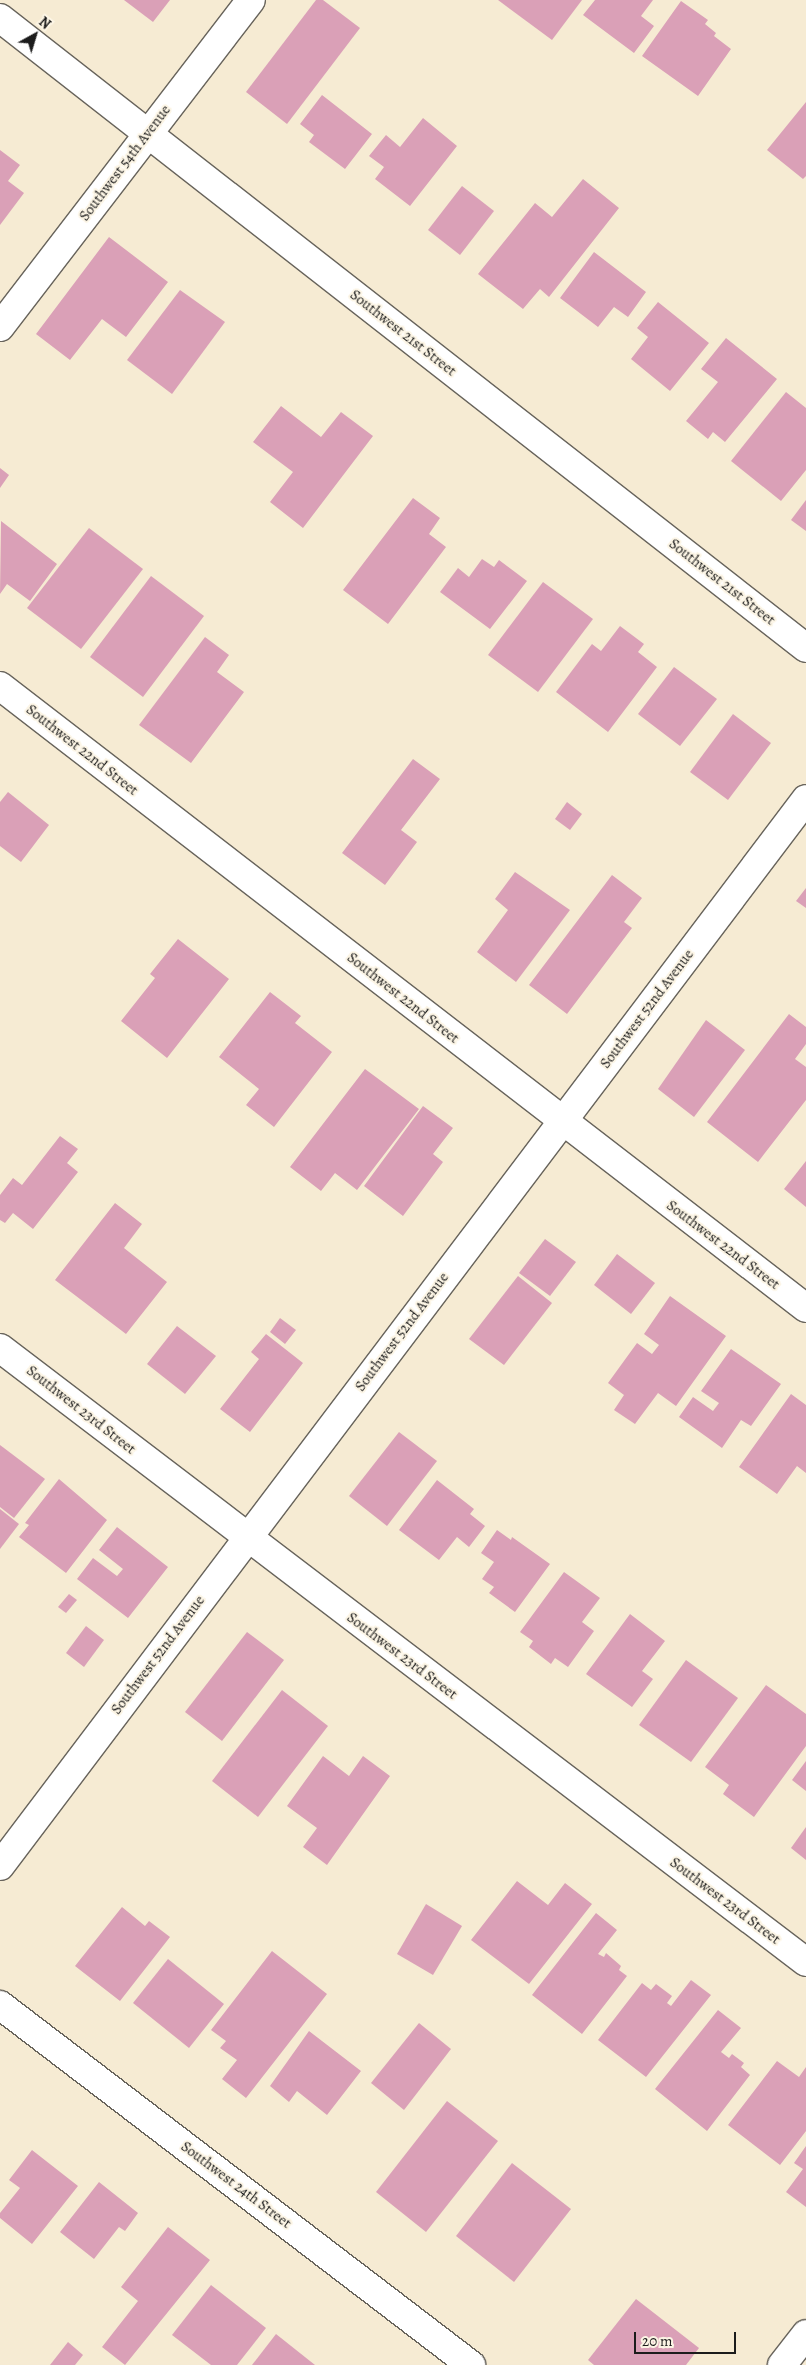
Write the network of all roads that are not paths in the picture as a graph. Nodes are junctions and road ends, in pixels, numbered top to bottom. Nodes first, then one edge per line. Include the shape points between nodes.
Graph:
1 (251, 0) edge
2 (0, 18) edge
3 (148, 133) junction
4 (0, 327) edge
5 (806, 648) edge
6 (0, 686) edge
7 (806, 799) edge
8 (562, 1122) junction
9 (806, 1308) edge
10 (0, 1348) edge
11 (246, 1537) junction
12 (0, 1866) edge
13 (806, 1962) edge
14 (0, 2005) edge
15 (806, 2334) edge
16 (472, 2365) edge
17 (782, 2365) edge

1 - 3 street, Southwest 54th Avenue
2 - 3 street, Southwest 21st Street
3 - 4 street, Southwest 54th Avenue
3 - 5 street, Southwest 21st Street
6 - 8 street, Southwest 22nd Street
7 - 8 street, Southwest 52nd Avenue
8 - 9 street, Southwest 22nd Street
8 - 11 street, Southwest 52nd Avenue
10 - 11 street, Southwest 23rd Street
11 - 12 street, Southwest 52nd Avenue
11 - 13 street, Southwest 23rd Street
14 - 16 street, Southwest 24th Street
15 - 17 street

